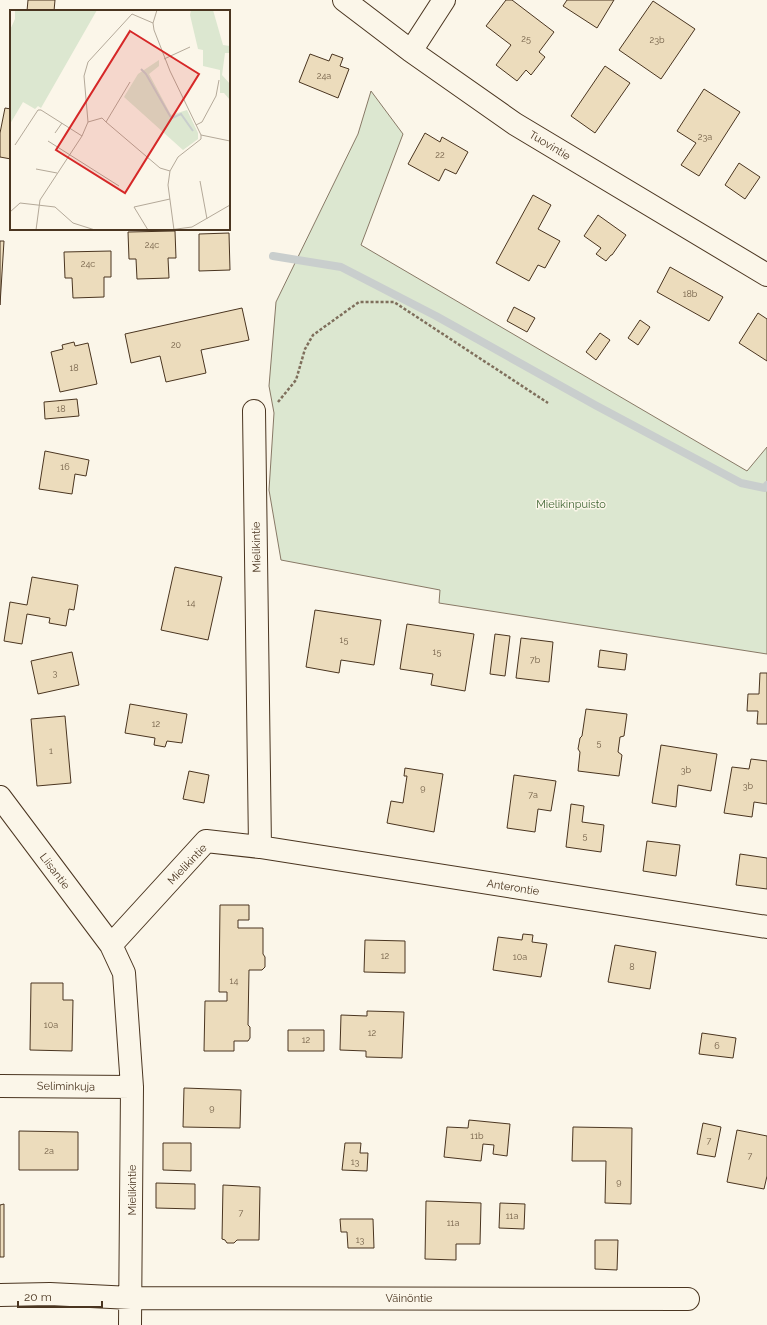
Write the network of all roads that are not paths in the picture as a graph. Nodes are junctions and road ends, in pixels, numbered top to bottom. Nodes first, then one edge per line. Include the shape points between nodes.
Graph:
1 (344, 0) edge
2 (444, 0) edge
3 (411, 51) junction
4 (767, 275) edge
5 (254, 411) road end
6 (0, 797) edge
7 (260, 847) junction
8 (767, 927) edge
9 (110, 945) junction
10 (0, 1086) edge
11 (132, 1087) junction
12 (0, 1295) edge
13 (131, 1298) junction
14 (688, 1299) dead end
15 (130, 1325) edge

1 - 3 street, Tuovintie
2 - 3 street
3 - 4 street, Tuovintie via 516,124
5 - 7 street, Mielikintie
6 - 9 street, Liisantie
7 - 8 street, Anterontie
7 - 9 street, Mielikintie via 206,841
9 - 11 street, Mielikintie via 124,973
10 - 11 street, Seliminkuja
11 - 13 street, Mielikintie
12 - 13 street, Väinöntie via 50,1294
13 - 14 street, Väinöntie
13 - 15 street, Mielikintie

